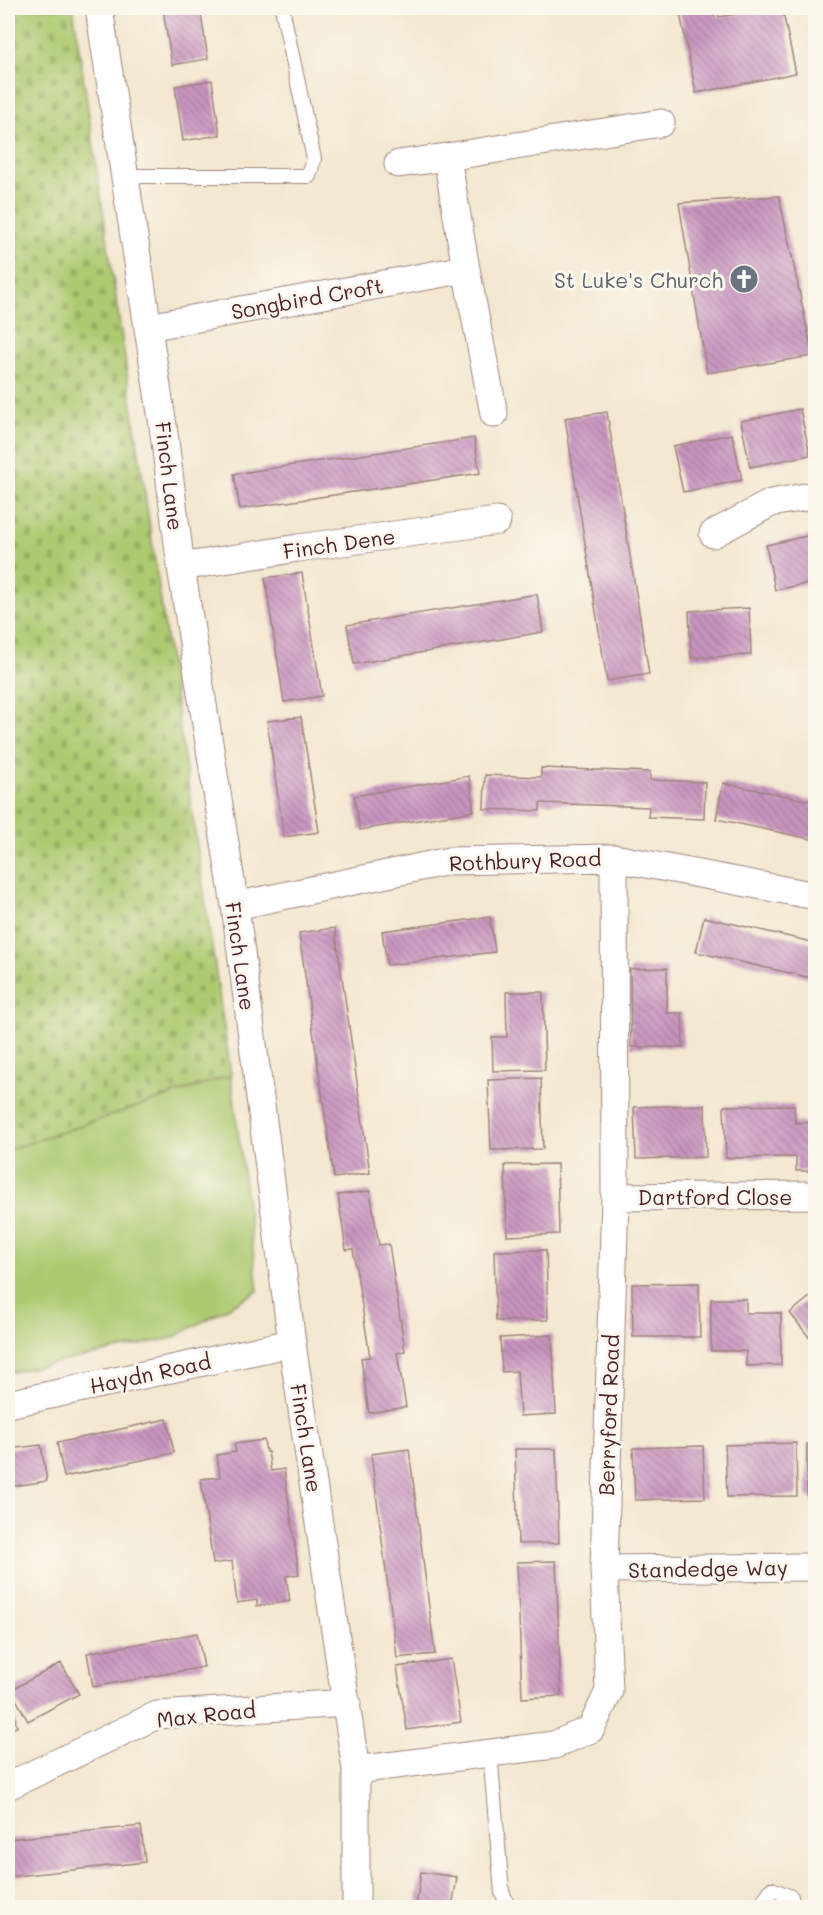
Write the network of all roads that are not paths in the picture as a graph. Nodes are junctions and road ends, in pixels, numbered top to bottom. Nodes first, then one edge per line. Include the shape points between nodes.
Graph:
1 (99, 8) edge
2 (282, 8) edge
3 (661, 123) dead end
4 (447, 158) junction
5 (398, 164) dead end
6 (124, 176) junction
7 (466, 269) junction
8 (148, 327) junction
9 (494, 414) dead end
10 (816, 495) edge
11 (497, 521) dead end
12 (713, 534) dead end
13 (181, 567) junction
14 (614, 858) junction
15 (816, 896) edge
16 (235, 906) junction
17 (816, 1196) edge
18 (615, 1197) junction
19 (292, 1343) junction
20 (8, 1404) edge
21 (812, 1567) dead end
22 (604, 1569) junction
23 (346, 1703) junction
24 (490, 1753) junction
25 (356, 1770) junction
26 (8, 1786) edge
27 (356, 1908) edge
28 (509, 1908) edge
29 (758, 1908) edge
30 (783, 1908) edge

1 - 6 street, Finch Lane
2 - 6 lane via 314,159 309,176
3 - 4 street
4 - 5 street
4 - 7 street
6 - 8 street, Finch Lane
7 - 8 street, Songbird Croft
7 - 9 street
8 - 13 street, Finch Lane
10 - 12 street via 771,503
11 - 13 street, Finch Dene
13 - 16 street, Finch Lane
14 - 15 street, Rothbury Road
14 - 16 street, Rothbury Road via 449,861
14 - 18 street, Berryford Road
16 - 19 street, Finch Lane
17 - 18 street, Dartford Close
18 - 22 street, Berryford Road
19 - 20 street, Haydn Road
19 - 23 street, Finch Lane
21 - 22 street, Standedge Way
22 - 24 street, Berryford Road via 609,1690 591,1729 554,1745
23 - 25 street, Finch Lane
23 - 26 street, Max Road via 157,1715
24 - 25 street, Berryford Road
24 - 28 lane via 502,1892
25 - 27 street, Finch Lane
29 - 30 lane via 772,1889 791,1897

